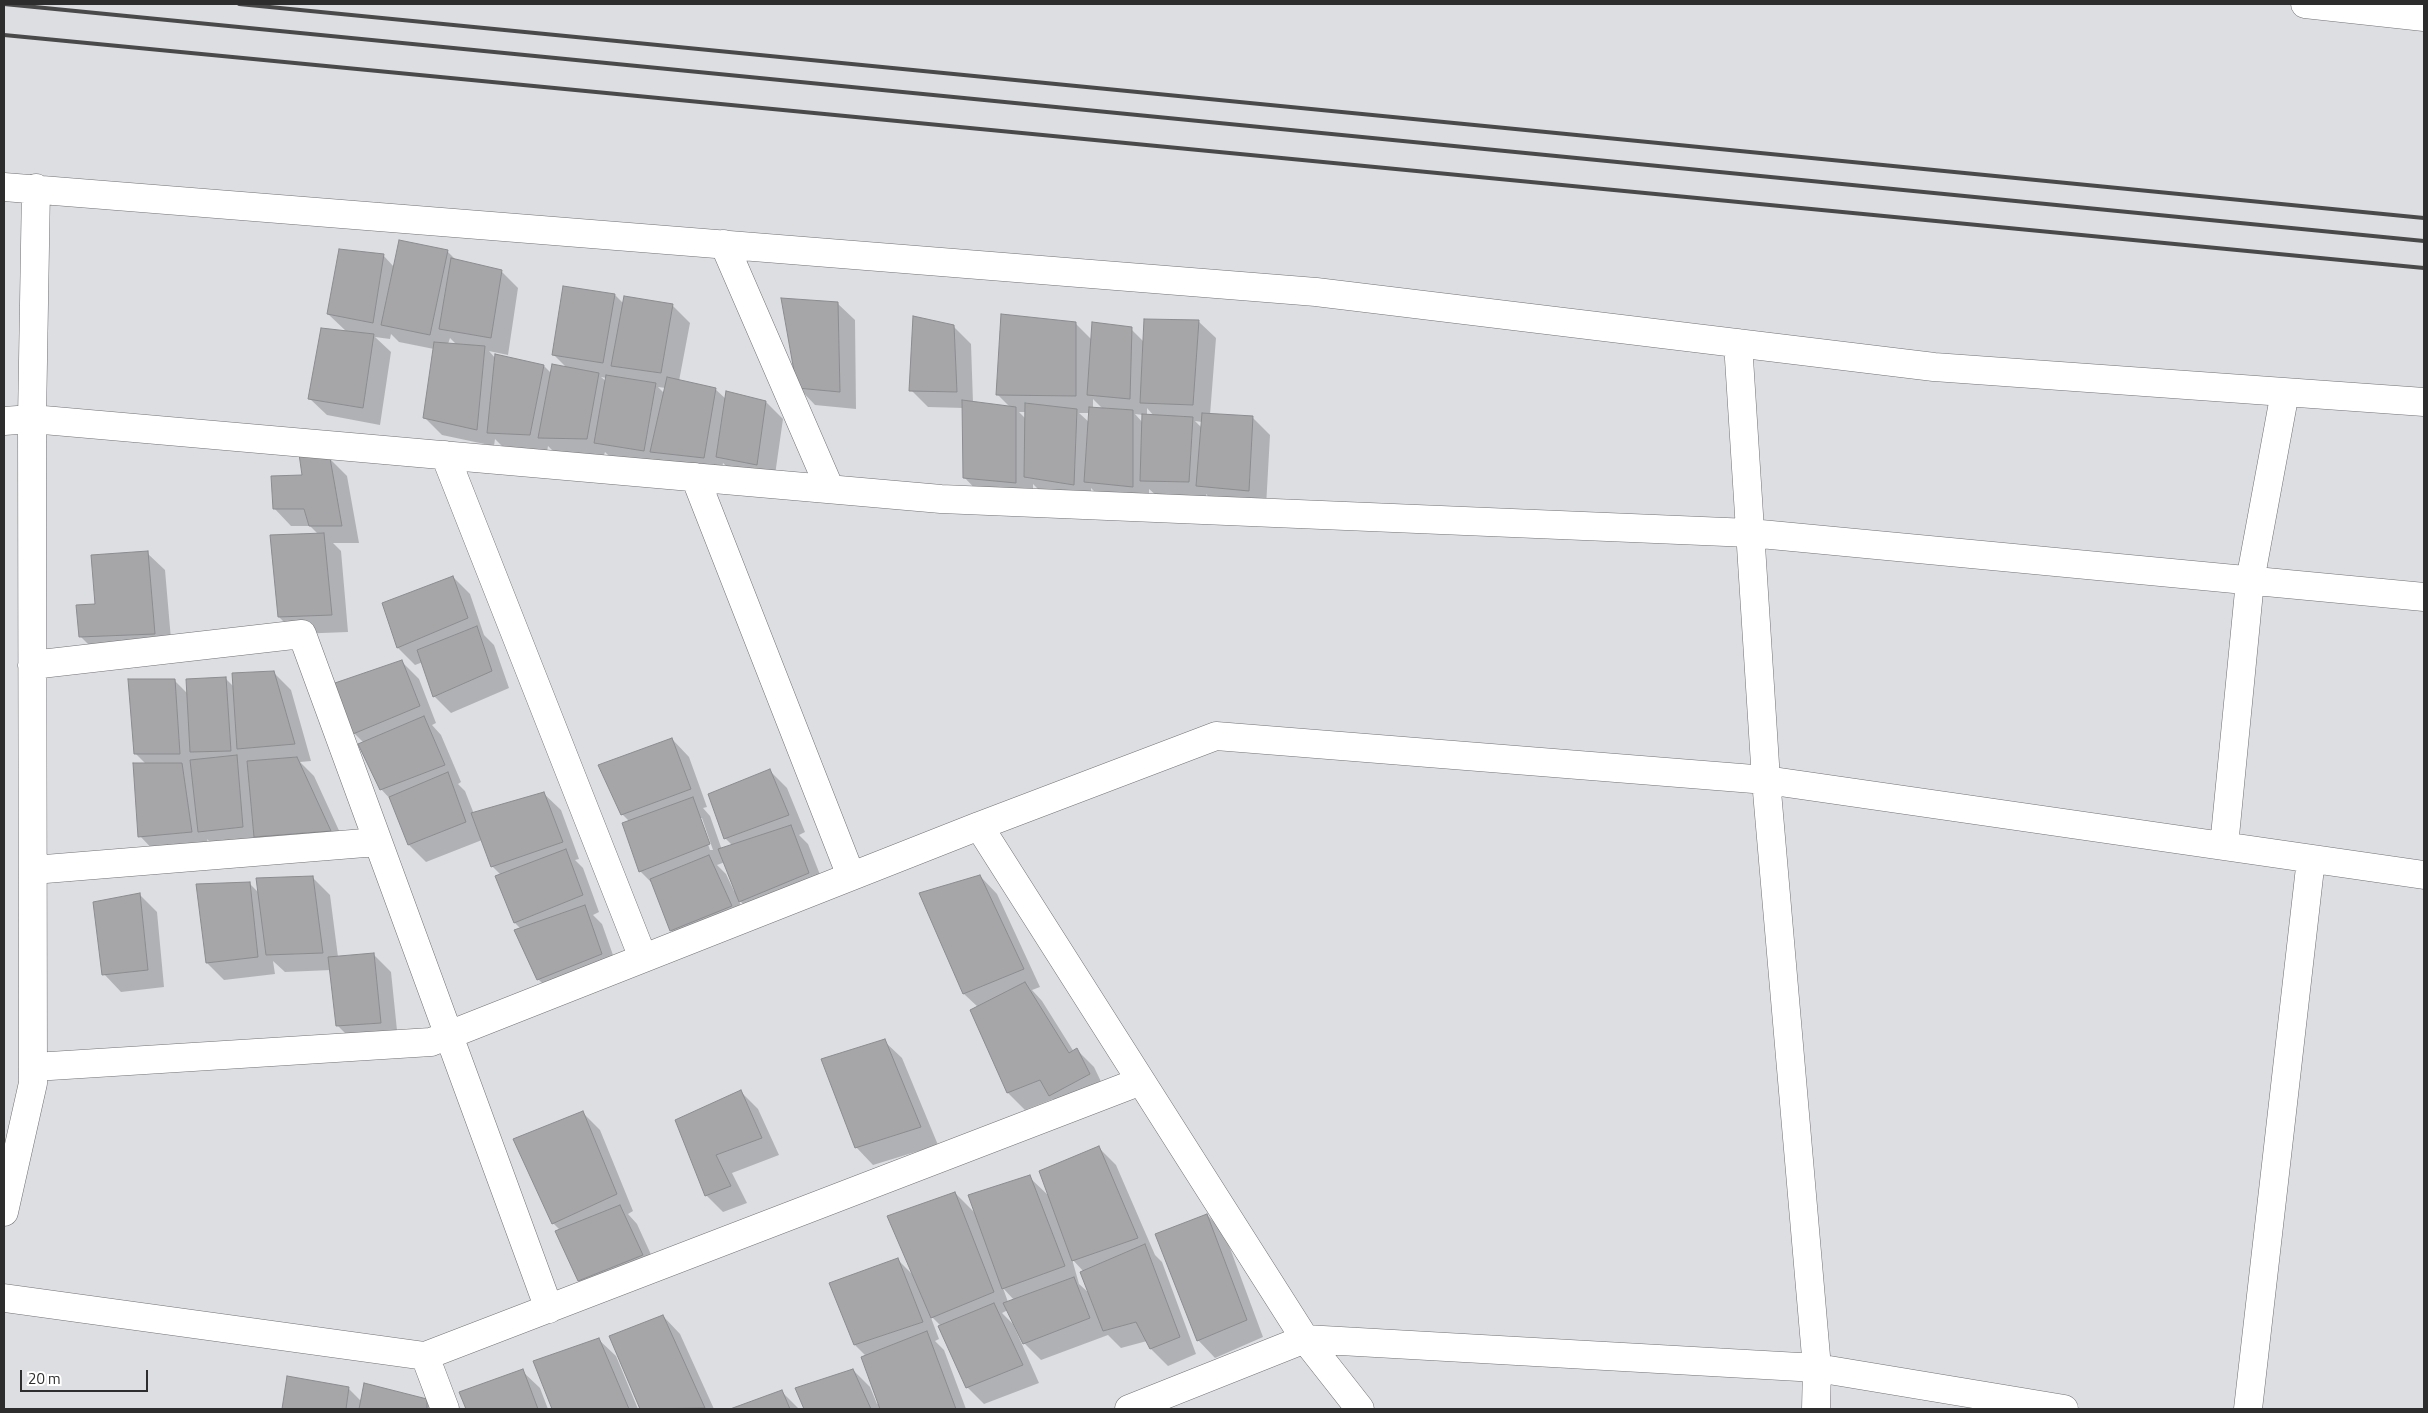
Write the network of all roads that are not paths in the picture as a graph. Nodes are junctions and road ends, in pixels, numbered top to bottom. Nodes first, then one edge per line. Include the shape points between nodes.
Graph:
1 (2305, 4) edge
2 (2424, 17) edge
3 (4, 187) edge
4 (36, 188) junction
5 (724, 244) junction
6 (1738, 343) junction
7 (2285, 392) junction
8 (2424, 402) edge
9 (32, 419) junction
10 (4, 421) edge
11 (445, 455) junction
12 (695, 477) junction
13 (830, 489) junction
14 (1750, 533) junction
15 (2250, 581) junction
16 (2424, 598) edge
17 (32, 665) junction
18 (1766, 780) junction
19 (979, 826) junction
20 (377, 842) junction
21 (2224, 846) junction
22 (2311, 859) junction
23 (33, 870) junction
24 (2424, 875) edge
25 (851, 876) junction
26 (643, 958) junction
27 (449, 1036) junction
28 (34, 1067) junction
29 (1141, 1082) junction
30 (4, 1212) edge
31 (4, 1298) edge
32 (549, 1309) junction
33 (1305, 1339) junction
34 (425, 1356) junction
35 (1817, 1368) junction
36 (445, 1409) edge
37 (1129, 1409) edge
38 (1360, 1409) edge
39 (1816, 1409) edge
40 (2064, 1409) edge
41 (2248, 1409) edge

1 - 2 street
3 - 4 street
4 - 5 street
4 - 9 street
5 - 6 street via 1316,292
5 - 13 street
6 - 7 street via 1934,367
6 - 14 street
7 - 8 street
7 - 15 street
9 - 10 street
9 - 11 street
9 - 17 street
11 - 12 street
11 - 26 street
12 - 13 street
12 - 25 street
13 - 14 street via 950,499
14 - 15 street
14 - 18 street
15 - 16 street
15 - 21 street
17 - 20 street via 302,634
17 - 23 street
18 - 19 street via 1216,736
18 - 21 street
18 - 35 street
19 - 25 street
19 - 29 street
20 - 23 street
20 - 27 street
21 - 22 street
22 - 24 street
22 - 41 street
23 - 28 street
25 - 26 street
26 - 27 street
27 - 28 street via 431,1042
27 - 32 street
28 - 30 street
29 - 32 street
29 - 33 street
31 - 34 street
32 - 34 street
33 - 35 street
33 - 37 street
33 - 38 street
34 - 36 street
35 - 39 street
35 - 40 street

